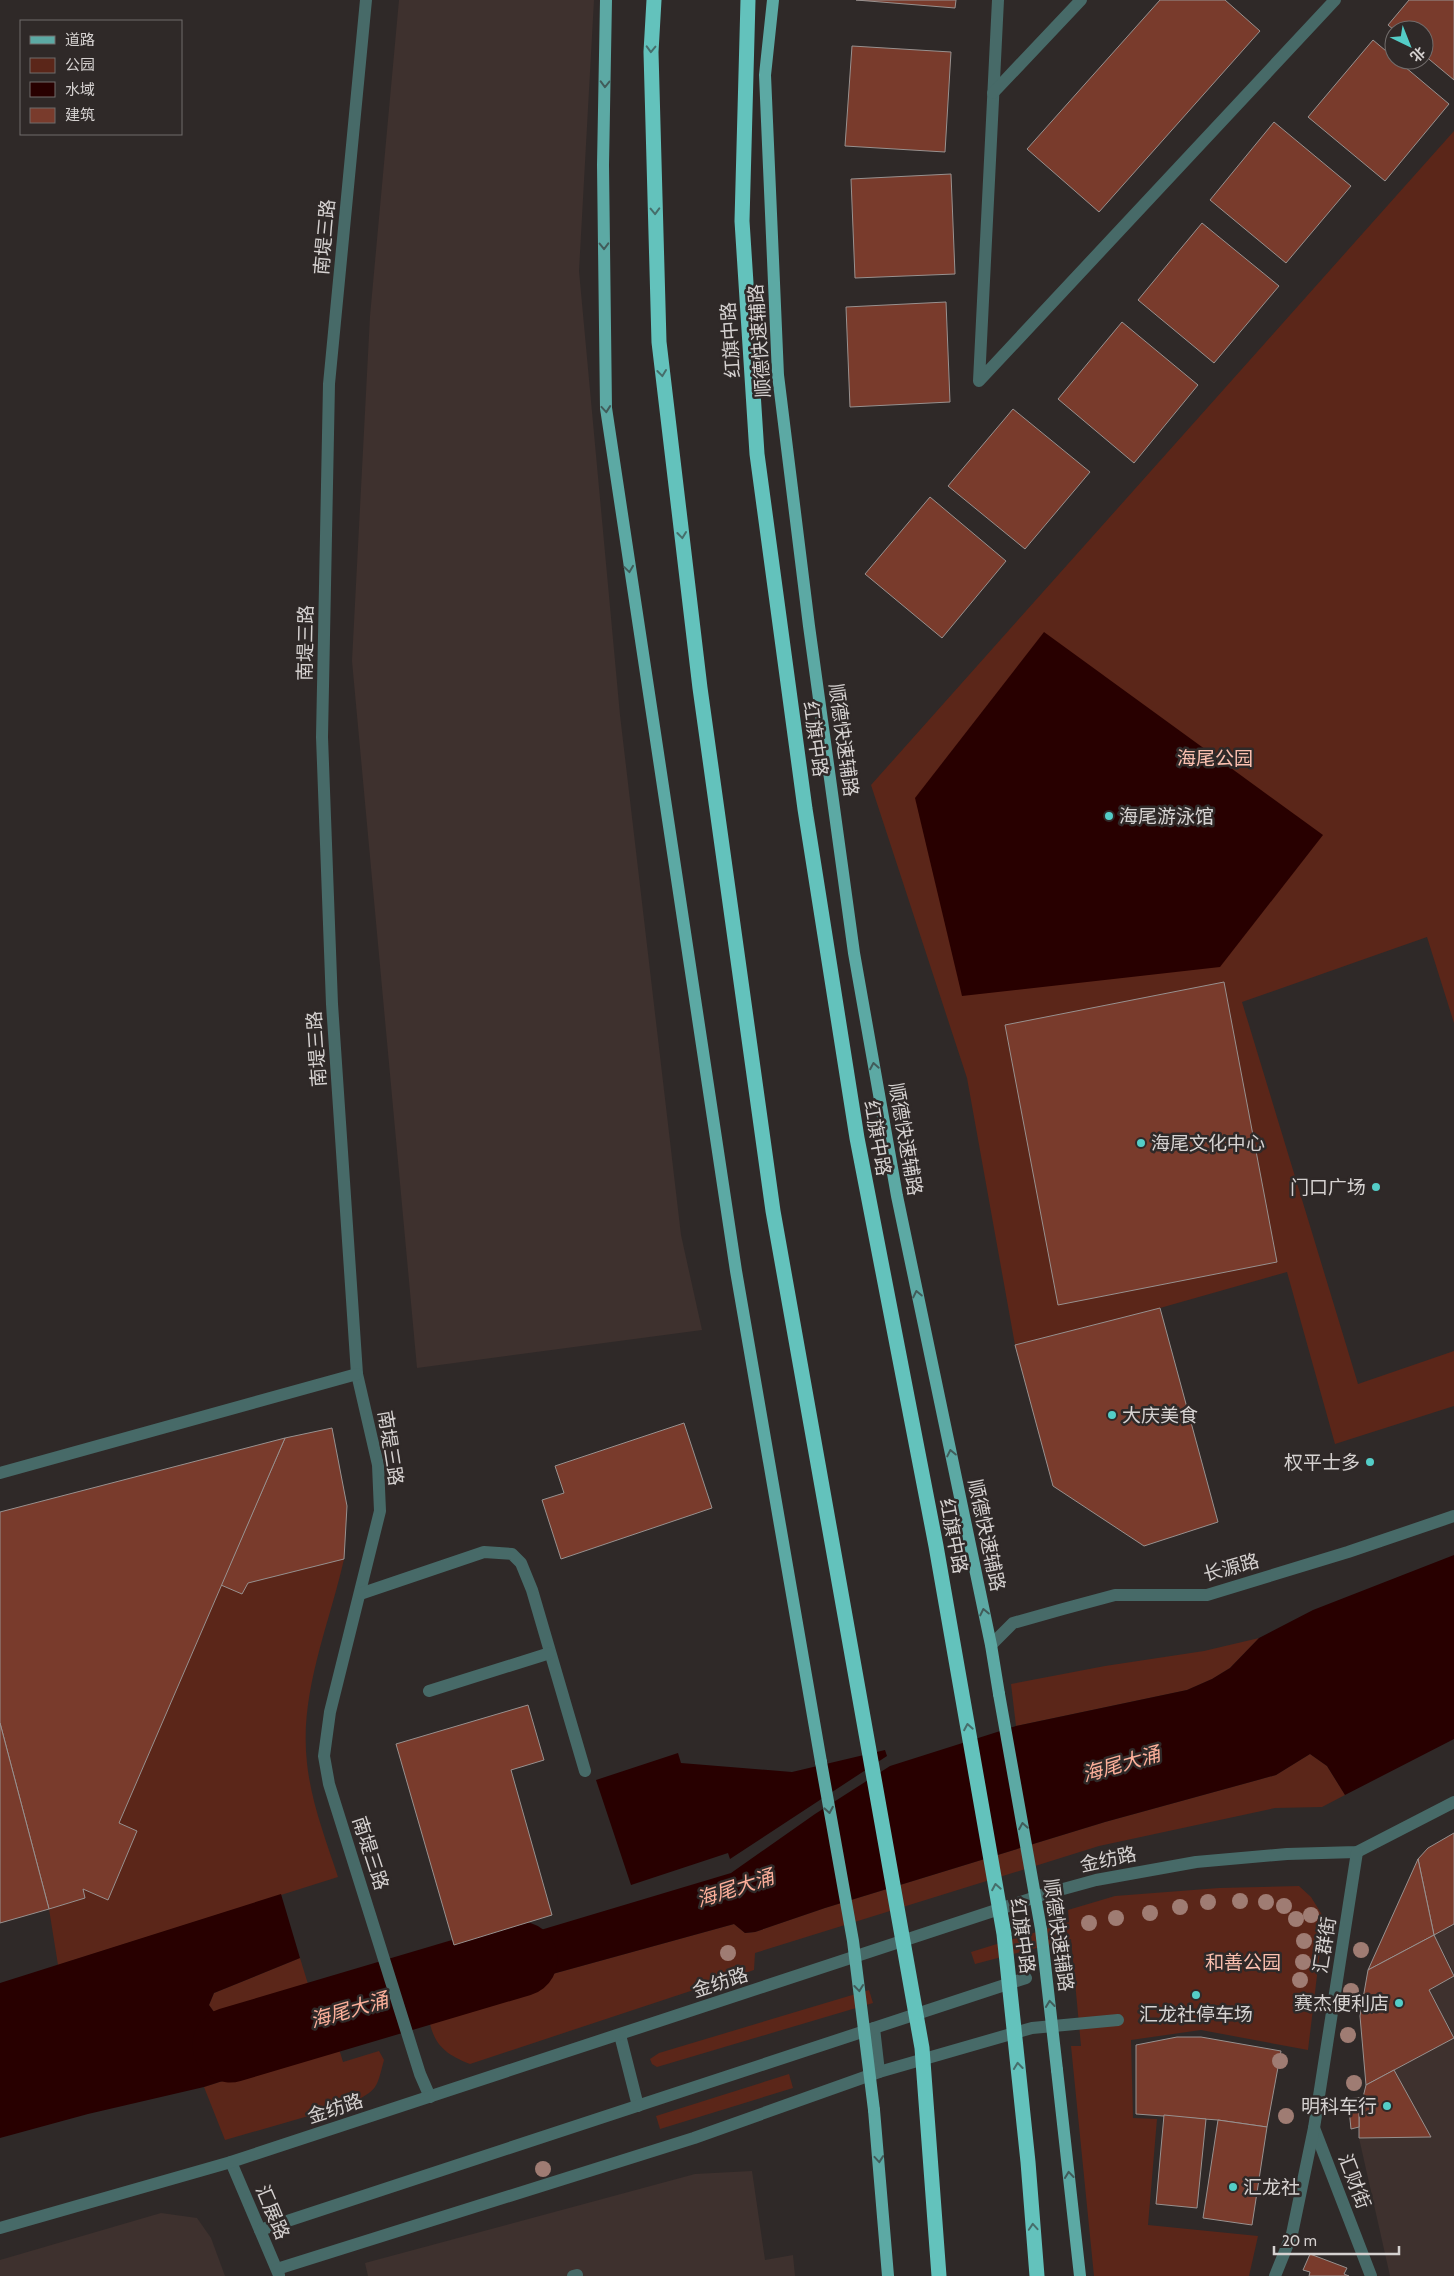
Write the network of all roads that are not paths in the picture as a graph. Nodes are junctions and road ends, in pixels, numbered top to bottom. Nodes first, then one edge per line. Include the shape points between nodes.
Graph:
1 (366, 0) edge
2 (606, 0) edge
3 (654, 0) edge
4 (748, 0) edge
5 (773, 0) edge
6 (998, 0) edge
7 (1081, 0) edge
8 (1335, 0) edge
9 (993, 92) junction
10 (358, 1374) junction
11 (0, 1474) edge
12 (1454, 1516) edge
13 (360, 1594) junction
14 (991, 1645) junction
15 (550, 1653) junction
16 (429, 1691) dead end
17 (585, 1771) dead end
18 (1454, 1802) edge
19 (1357, 1852) junction
20 (1026, 1978) dead end
21 (1118, 2020) dead end
22 (874, 2028) junction
23 (620, 2035) junction
24 (879, 2072) junction
25 (430, 2097) junction
26 (638, 2106) junction
27 (1314, 2128) junction
28 (231, 2162) junction
29 (0, 2228) edge
30 (260, 2230) junction
31 (278, 2272) edge
32 (888, 2276) edge
33 (939, 2276) edge
34 (1037, 2276) edge
35 (1080, 2276) edge
36 (1275, 2276) edge
37 (1371, 2276) edge

1 - 10 street, 南堤三路 via 329,384 322,737 332,1004
2 -> 32 main road, bridge via 603,166 606,408 736,1271 853,1941 874,2110
3 -> 33 highway, bridge via 651,52 659,342 700,688 773,1211 922,2048
34 -> 4 highway, 红旗中路, bridge via 1004,1934 936,1546 856,1138 805,809 757,454 742,221
14 -> 5 main road, 顺德快速辅路 via 895,1186 854,953 809,626 778,375 765,75
6 - 9 street
7 - 9 street
8 - 9 street via 980,381
10 - 11 street
10 - 13 street, 南堤三路 via 378,1465 380,1511
12 - 14 street, 长源路 via 1207,1595 1115,1595 1063,1609 1013,1623
13 - 15 street via 484,1552 512,1554 521,1563 532,1590
13 - 25 street, 南堤三路 via 338,1677 324,1756 329,1784
35 -> 14 main road, 顺德快速辅路, bridge via 1041,1929
15 - 16 street
15 - 17 street
18 - 19 street, 金纺路
19 - 23 street, 金纺路 via 1196,1862 1096,1880
19 - 27 street, 汇群街
20 - 22 street
21 - 24 street via 1032,2028
22 - 24 street
22 - 26 street
23 - 25 street, 金纺路
23 - 26 street
24 - 31 street via 694,2138
25 - 28 street, 金纺路
26 - 30 street
27 - 36 street, 汇群街 via 1292,2234
27 - 37 street, 汇财街
28 - 29 street, 金纺路
28 - 30 street, 汇展路
30 - 31 street, 汇展路

